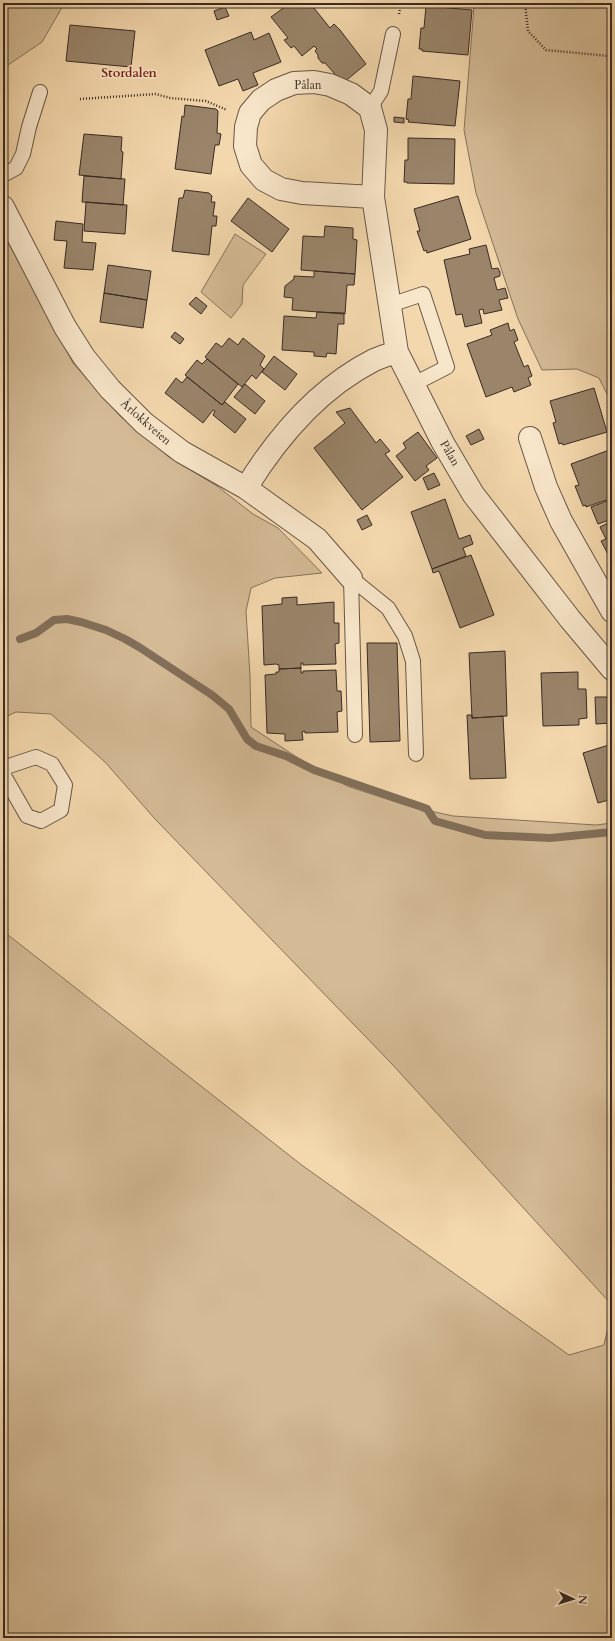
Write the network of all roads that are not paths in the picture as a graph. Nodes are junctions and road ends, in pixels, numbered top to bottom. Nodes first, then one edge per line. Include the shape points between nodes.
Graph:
1 (393, 34) dead end
2 (40, 92) dead end
3 (370, 108) junction
4 (3, 175) edge
5 (373, 197) junction
6 (3, 207) edge
7 (390, 305) junction
8 (397, 352) junction
9 (414, 384) junction
10 (530, 438) dead end
11 (246, 488) junction
12 (351, 578) junction
13 (612, 611) edge
14 (612, 669) edge
15 (355, 735) dead end
16 (416, 754) dead end
17 (3, 768) edge
18 (3, 774) edge

1 - 3 lane via 381,91
2 - 4 lane via 23,154 16,168
3 - 5 street, Pålan via 376,130
3 - 5 street, Pålan via 351,94 330,85 314,82 294,83 276,90 261,100 250,113 245,146 251,165 264,180 281,189 302,193
5 - 7 street, Pålan
6 - 11 street, Årlokkveien via 65,326 84,357 110,389 144,423 182,452
7 - 8 street, Pålan
7 - 9 lane via 423,294 447,368
8 - 9 street, Pålan
8 - 11 street via 375,360 352,374 308,408 262,462
9 - 14 street, Pålan via 443,443 473,494
10 - 13 street via 560,521
11 - 12 street, Årlokkveien via 317,539
12 - 15 lane
12 - 16 lane via 388,608 405,636 413,661
17 - 18 lane via 36,757 52,764 65,785 61,810 41,821 27,816

